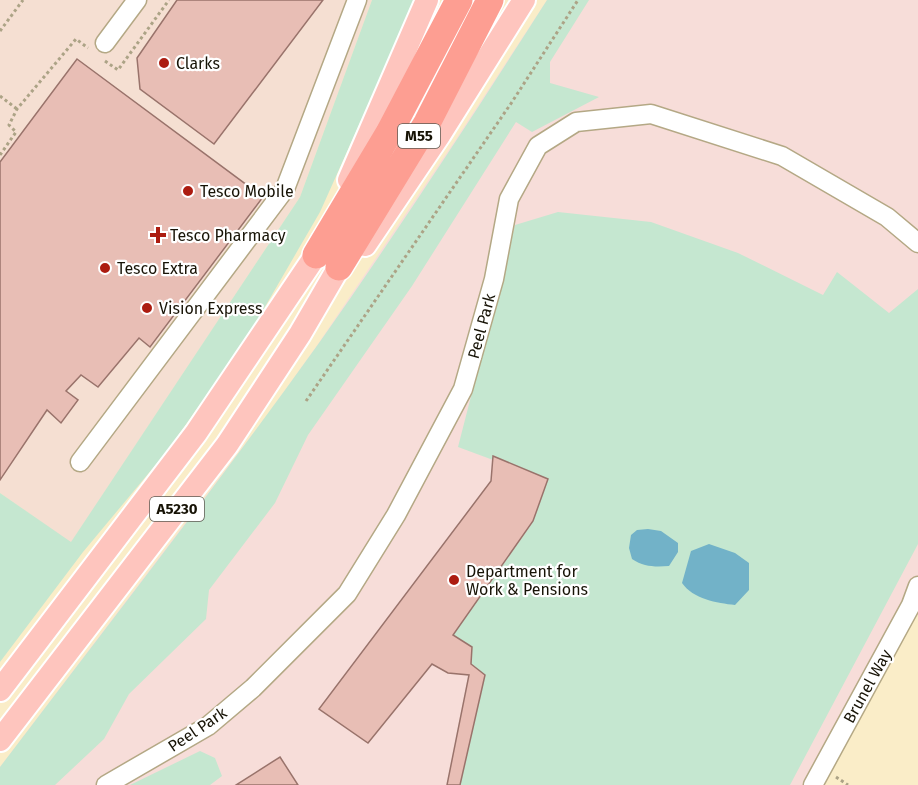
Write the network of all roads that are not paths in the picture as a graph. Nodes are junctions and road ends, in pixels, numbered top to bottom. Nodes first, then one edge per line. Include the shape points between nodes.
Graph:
1 (137, 0) edge
2 (357, 0) edge
3 (427, 0) edge
4 (459, 0) edge
5 (490, 0) edge
6 (524, 0) edge
7 (105, 43) dead end
8 (918, 243) edge
9 (316, 255) junction
10 (339, 267) joint
11 (296, 339) junction
12 (80, 462) dead end
13 (918, 586) edge
14 (0, 690) edge
15 (0, 740) edge
16 (106, 785) edge
17 (813, 785) edge

1 - 7 street
2 - 12 street via 285,189
3 - 9 main road
4 - 9 highway, M55 via 389,133
5 - 10 highway, M55 via 427,123
6 - 11 main road via 384,219
8 - 16 street, Peel Park via 887,217 782,156 651,114 576,122 538,146 508,199 494,279 464,389 396,515 347,594 208,726
9 - 14 main road, A5230 via 196,434
10 - 11 main road, A5230
11 - 15 main road, A5230 via 226,445
13 - 17 street, Brunel Way

